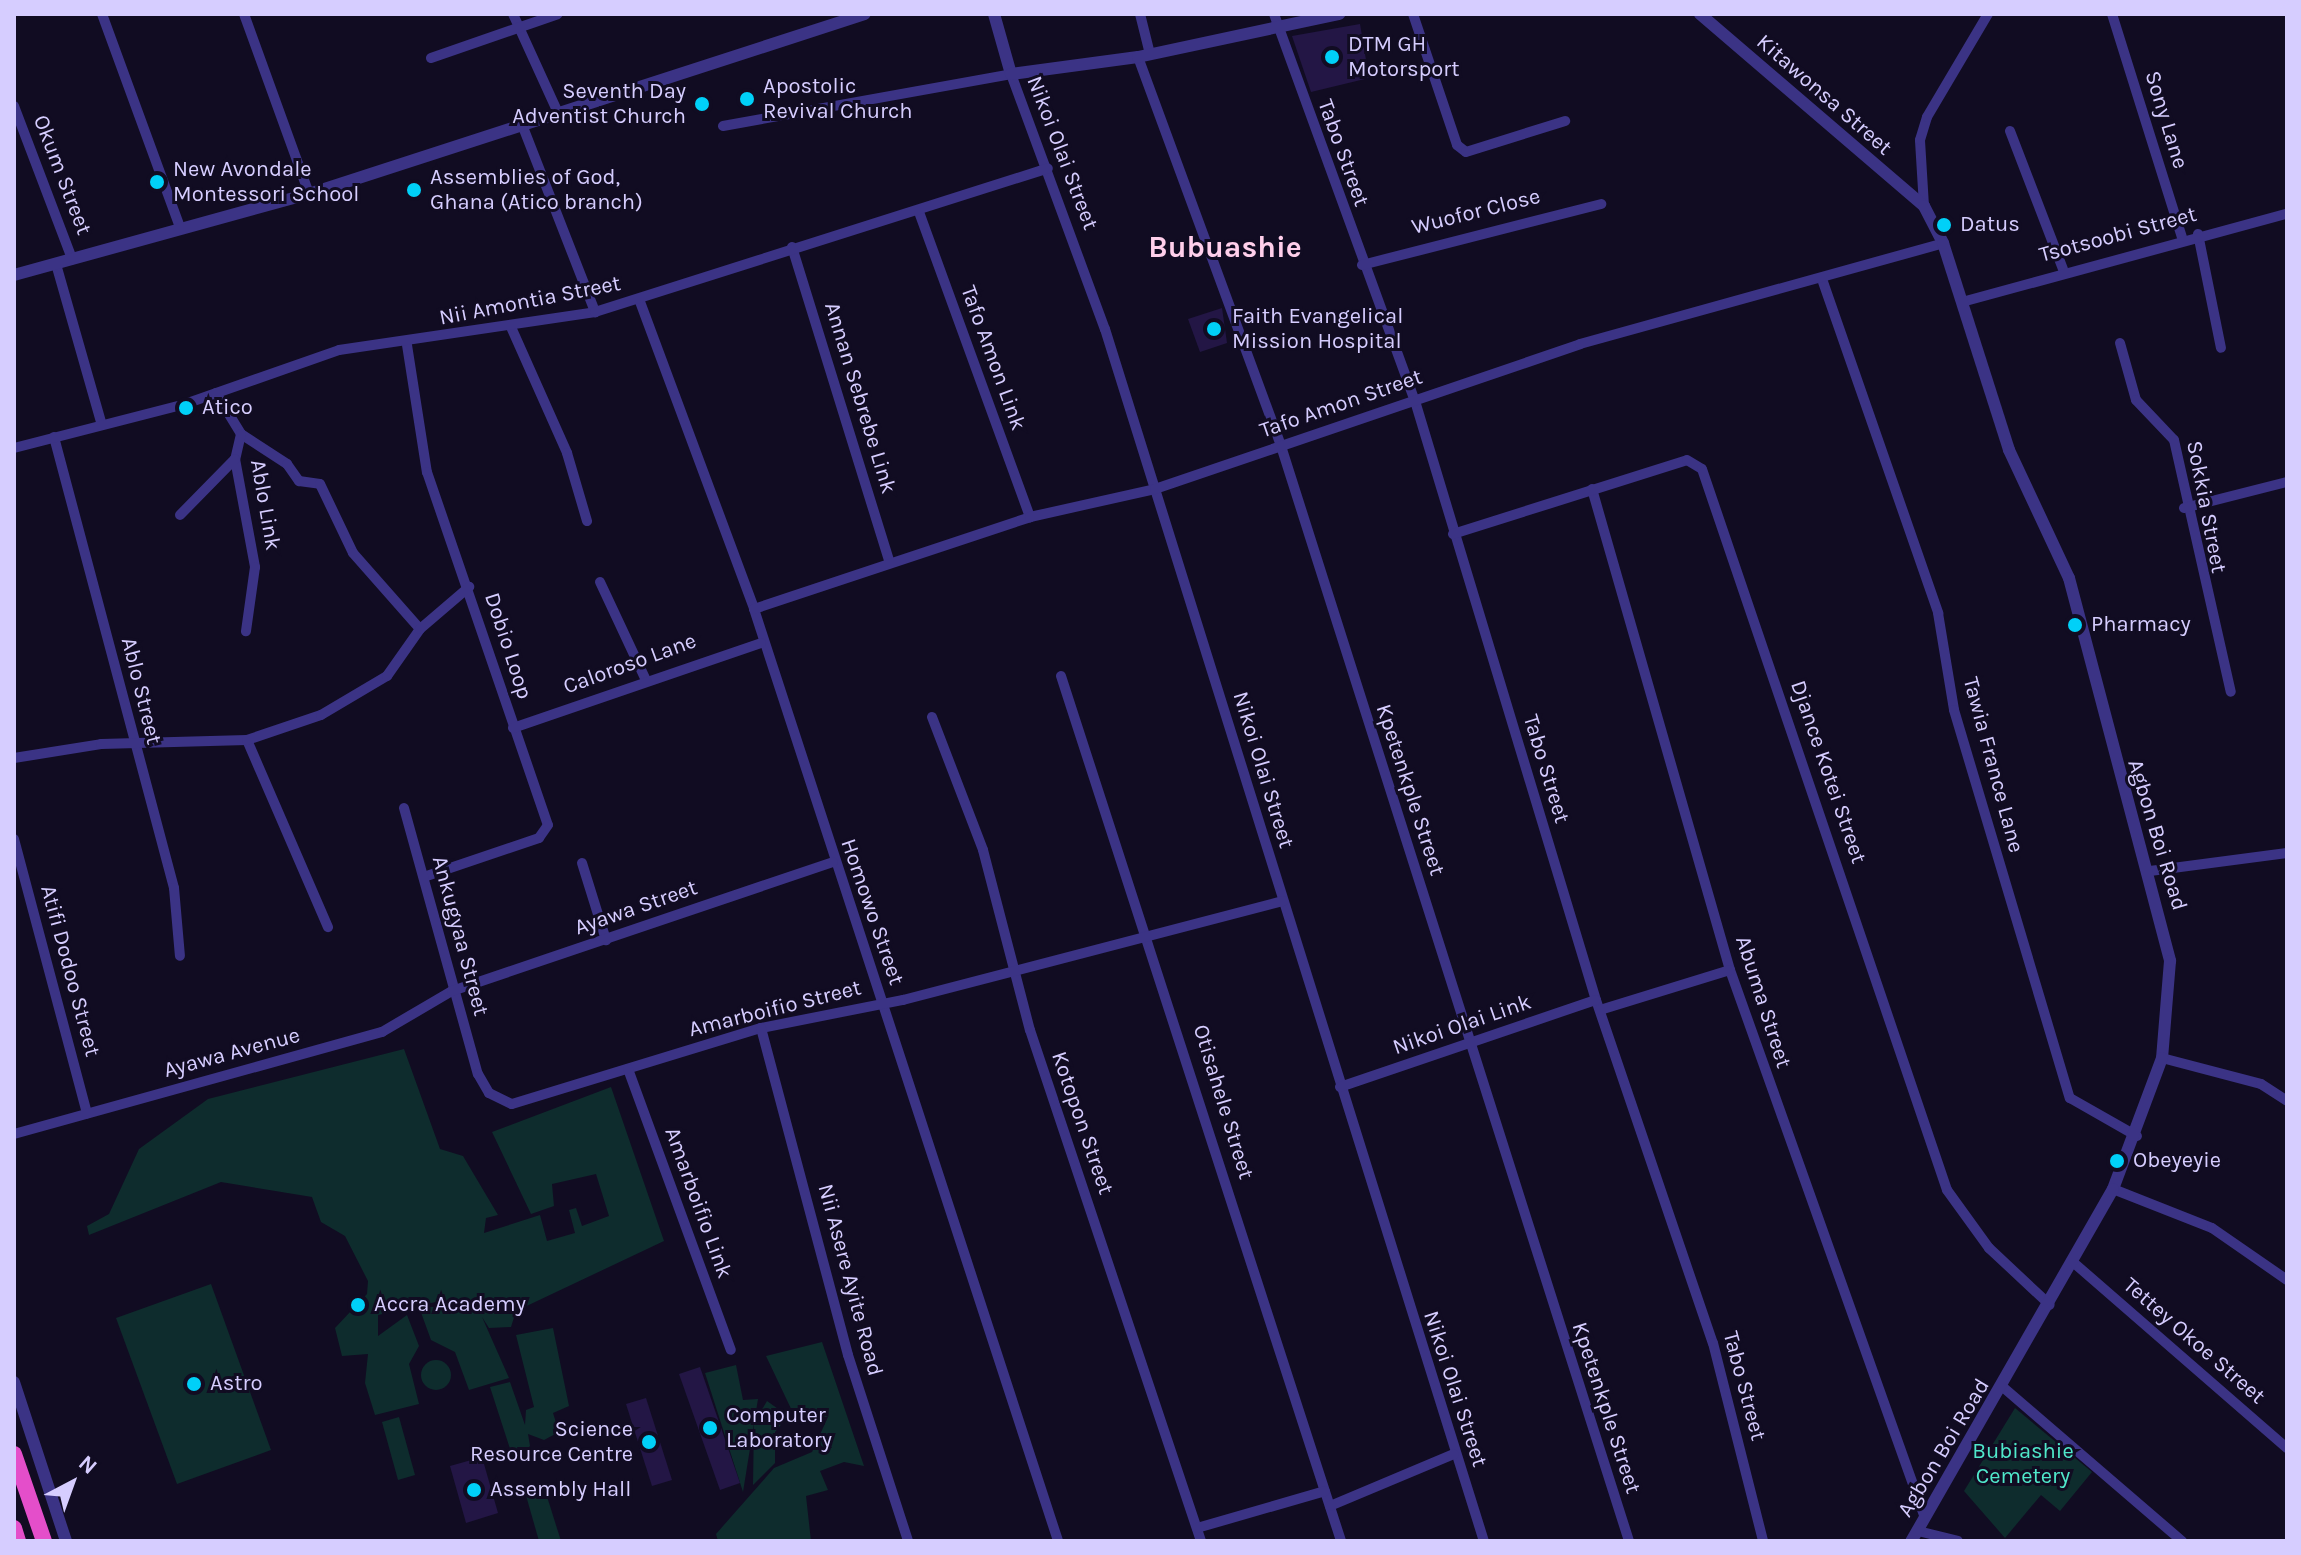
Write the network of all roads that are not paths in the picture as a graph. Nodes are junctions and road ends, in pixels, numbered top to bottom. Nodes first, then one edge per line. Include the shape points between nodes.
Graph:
1 (102, 14) edge
2 (244, 14) edge
3 (513, 14) edge
4 (558, 14) edge
5 (865, 14) edge
6 (994, 14) edge
7 (1140, 14) edge
8 (1339, 14) edge
9 (1413, 14) edge
10 (1700, 14) edge
11 (1988, 14) edge
12 (2112, 14) edge
13 (1276, 20) edge
14 (521, 28) junction
15 (1144, 56) junction
16 (431, 58) dead end
17 (1011, 74) junction
18 (14, 106) edge
19 (559, 115) junction
20 (1565, 121) dead end
21 (723, 126) dead end
22 (523, 127) junction
23 (2010, 131) dead end
24 (1048, 168) junction
25 (309, 194) junction
26 (1601, 204) dead end
27 (1924, 206) junction
28 (919, 212) junction
29 (2287, 214) edge
30 (180, 227) junction
31 (2198, 234) junction
32 (2182, 238) junction
33 (1943, 243) junction
34 (792, 247) junction
35 (72, 259) junction
36 (56, 264) junction
37 (1362, 265) junction
38 (2063, 269) junction
39 (14, 275) edge
40 (1822, 279) junction
41 (639, 299) junction
42 (1962, 302) junction
43 (595, 312) junction
44 (511, 327) junction
45 (2120, 343) dead end
46 (407, 345) junction
47 (2221, 348) dead end
48 (216, 393) junction
49 (1415, 401) junction
50 (101, 422) junction
51 (241, 434) junction
52 (54, 437) junction
53 (1281, 446) junction
54 (14, 448) edge
55 (235, 459) junction
56 (2287, 482) edge
57 (1155, 489) junction
58 (1592, 489) junction
59 (2184, 508) junction
60 (180, 515) dead end
61 (1030, 517) junction
62 (587, 521) dead end
63 (1453, 534) junction
64 (889, 560) junction
65 (600, 582) dead end
66 (469, 587) junction
67 (754, 609) junction
68 (420, 629) junction
69 (246, 631) dead end
70 (761, 643) junction
71 (1061, 676) dead end
72 (646, 680) junction
73 (2231, 692) dead end
74 (932, 717) dead end
75 (513, 728) junction
76 (247, 740) junction
77 (131, 742) junction
78 (14, 758) edge
79 (404, 808) dead end
80 (14, 839) edge
81 (2287, 853) edge
82 (833, 862) junction
83 (582, 863) dead end
84 (2150, 871) junction
85 (424, 877) junction
86 (1283, 901) junction
87 (328, 927) dead end
88 (1151, 938) junction
89 (606, 940) junction
90 (180, 956) dead end
91 (1730, 970) junction
92 (1018, 971) junction
93 (452, 991) junction
94 (883, 1003) junction
95 (1598, 1005) junction
96 (761, 1028) junction
97 (1473, 1044) junction
98 (2162, 1058) junction
99 (628, 1069) junction
100 (478, 1074) joint
101 (1340, 1087) junction
102 (2287, 1101) edge
103 (87, 1113) junction
104 (14, 1134) edge
105 (2137, 1136) junction
106 (2113, 1189) junction
107 (2074, 1263) junction
108 (2287, 1280) edge
109 (2050, 1305) junction
110 (731, 1350) dead end
111 (14, 1382) edge
112 (2004, 1388) junction
113 (2287, 1448) edge
114 (14, 1454) edge
115 (1454, 1454) junction
116 (1325, 1491) junction
117 (1330, 1506) junction
118 (1925, 1518) junction
119 (14, 1528) edge
120 (1197, 1528) junction
121 (1914, 1536) edge
122 (18, 1541) edge
123 (44, 1541) edge
124 (66, 1541) edge
125 (908, 1541) edge
126 (1058, 1541) edge
127 (1201, 1541) edge
128 (1341, 1541) edge
129 (1484, 1541) edge
130 (1629, 1541) edge
131 (1763, 1541) edge
132 (1958, 1541) edge
133 (2182, 1541) edge

1 - 30 street
2 - 25 street
3 - 14 street
4 - 14 street
5 - 19 street
6 - 17 street, Nikoi Olai Street
7 - 15 street, Kpetenkple Street
8 - 13 street
9 - 20 street via 1457,145 1466,152
10 - 27 street, Kitawonsa Street
11 - 27 street via 1927,117 1920,140
12 - 32 street, Sony Lane
13 - 15 street
13 - 37 street, Tabo Street
14 - 16 street
14 - 19 street
15 - 17 street
15 - 53 street, Kpetenkple Street
17 - 21 street
17 - 24 street, Nikoi Olai Street
18 - 35 street, Okum Street
19 - 22 street
22 - 25 street
22 - 43 street
23 - 38 street
24 - 28 street, Nii Amontia Street
24 - 57 street, Nikoi Olai Street
25 - 30 street
26 - 37 street, Wuofor Close
27 - 33 street, Agbon Boi Road
28 - 34 street, Nii Amontia Street
28 - 61 street, Tafo Amon Link
29 - 31 street, Tsotsoobi Street
30 - 35 street
31 - 32 street, Tsotsoobi Street
31 - 47 street
32 - 38 street, Tsotsoobi Street
33 - 40 street, Tafo Amon Street
33 - 42 street, Agbon Boi Road
34 - 41 street, Nii Amontia Street
34 - 64 street, Annan Sebrebe Link
35 - 36 street
36 - 39 street
36 - 50 street
37 - 49 street, Tabo Street
38 - 42 street, Tsotsoobi Street
40 - 49 street, Tafo Amon Street via 1580,344
40 - 105 street, Tawia France Lane via 1938,613 1954,710 2066,1087 2075,1105
41 - 43 street, Nii Amontia Street
41 - 67 street, Homowo Street
42 - 84 street, Agbon Boi Road via 2009,450 2059,548
43 - 44 street, Nii Amontia Street
44 - 46 street, Nii Amontia Street
44 - 62 street via 567,453
45 - 59 street, Sokkia Street via 2136,400 2174,440
46 - 48 street, Nii Amontia Street via 339,350
46 - 66 street, Dobio Loop via 427,472
48 - 50 street, Nii Amontia Street
48 - 51 street
49 - 53 street, Tafo Amon Street
49 - 63 street, Tabo Street
50 - 52 street, Nii Amontia Street
51 - 55 street, Ablo Link
51 - 68 street via 287,464 299,481 320,484 353,553
52 - 54 street, Nii Amontia Street
52 - 77 street, Ablo Street
53 - 57 street, Tafo Amon Street
53 - 97 street, Kpetenkple Street
55 - 60 street
55 - 69 street, Ablo Link via 255,567
56 - 59 street
57 - 61 street, Tafo Amon Street
57 - 86 street, Nikoi Olai Street
58 - 63 street, Djance Kotei Street
58 - 91 street, Abuma Street
58 - 109 street, Djance Kotei Street via 1687,460 1706,475 1947,1190 1989,1248
59 - 73 street, Sokkia Street
61 - 64 street, Tafo Amon Street
63 - 95 street, Tabo Street
64 - 67 street, Tafo Amon Street
65 - 72 street
66 - 68 street
66 - 75 street, Dobio Loop
67 - 70 street, Homowo Street
68 - 76 street via 387,676 353,700
70 - 72 street, Caloroso Lane
70 - 82 street, Homowo Street
71 - 88 street, Otisahele Street
72 - 75 street, Caloroso Lane
74 - 92 street, Kotopon Street
75 - 85 street, Dobio Loop via 548,825 539,838
76 - 77 street
76 - 87 street
77 - 78 street
77 - 90 street, Ablo Street via 174,888
79 - 85 street, Ankugyaa Street
80 - 103 street, Atifi Dodoo Street
81 - 84 street
82 - 89 street, Ayawa Street
82 - 94 street, Homowo Street
83 - 89 street
84 - 98 street, Agbon Boi Road via 2171,975
85 - 93 street, Ankugyaa Street
86 - 88 street, Amarboifio Street
86 - 101 street, Nikoi Olai Street
88 - 92 street, Amarboifio Street
88 - 116 street, Otisahele Street
89 - 93 street, Ayawa Street
91 - 95 street, Nikoi Olai Link
91 - 118 street, Abuma Street via 1822,1245
92 - 94 street, Amarboifio Street
92 - 120 street, Kotopon Street via 1030,1030
93 - 100 street, Ankugyaa Street
93 - 103 street, Ayawa Avenue via 382,1032
94 - 96 street, Amarboifio Street
94 - 126 street, Homowo Street
95 - 97 street, Nikoi Olai Link
95 - 131 street, Tabo Street via 1713,1343
96 - 99 street, Amarboifio Street
96 - 125 street, Nii Asere Ayite Road via 848,1355
97 - 101 street, Nikoi Olai Link
97 - 130 street, Kpetenkple Street
98 - 102 street via 2261,1084
98 - 105 street, Agbon Boi Road
99 - 100 street, Amarboifio Street via 518,1104 489,1093
99 - 110 street, Amarboifio Link
101 - 115 street, Nikoi Olai Street
103 - 104 street, Ayawa Avenue
105 - 106 street, Agbon Boi Road
106 - 107 street, Agbon Boi Road
106 - 108 street via 2212,1228
107 - 109 street, Agbon Boi Road
107 - 113 street, Tettey Okoe Street
109 - 112 street, Agbon Boi Road
111 - 124 street
112 - 118 street, Agbon Boi Road
112 - 133 street
114 - 123 highway
115 - 117 street
115 - 129 street, Nikoi Olai Street
116 - 117 street, Otisahele Street
116 - 120 street
117 - 128 street, Otisahele Street
118 - 121 street, Agbon Boi Road
119 - 122 highway
120 - 127 street, Kotopon Street
121 - 132 street

